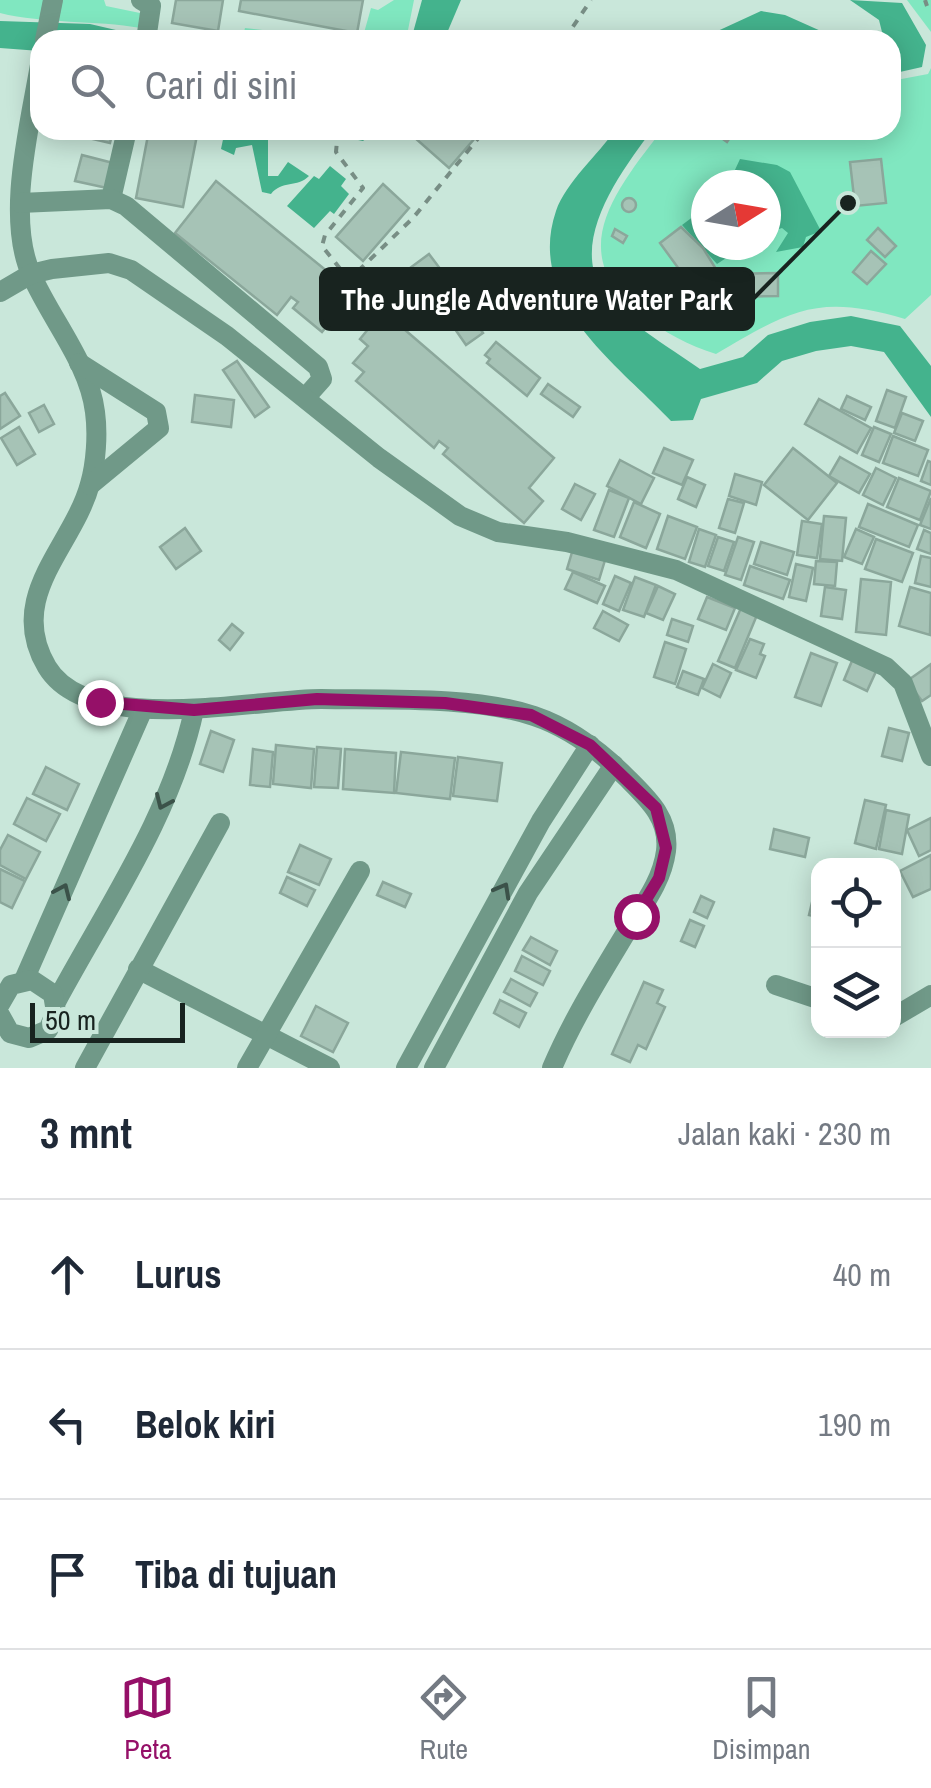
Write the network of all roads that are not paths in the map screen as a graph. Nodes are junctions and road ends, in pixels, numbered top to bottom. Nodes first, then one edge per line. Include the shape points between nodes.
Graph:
1 (52, 0) edge
2 (146, 4) edge
3 (47, 30) edge
4 (146, 30) edge
5 (30, 134) edge
6 (125, 140) edge
7 (111, 199) junction
8 (20, 203) junction
9 (30, 274) junction
10 (0, 292) edge
11 (77, 362) junction
12 (305, 398) junction
13 (90, 486) junction
14 (143, 709) junction
15 (194, 710) junction
16 (590, 745) junction
17 (931, 756) edge
18 (614, 765) junction
19 (541, 821) junction
20 (220, 823) dead end
21 (567, 835) junction
22 (360, 872) dead end
23 (486, 922) junction
24 (506, 934) junction
25 (138, 969) junction
26 (24, 980) junction
27 (776, 984) dead end
28 (450, 989) junction
29 (931, 995) edge
30 (811, 996) edge
31 (472, 998) junction
32 (56, 1002) junction
33 (1, 1011) edge
34 (901, 1013) edge
35 (265, 1034) junction
36 (85, 1068) edge
37 (247, 1068) edge
38 (330, 1068) edge
39 (406, 1068) edge
40 (434, 1068) edge
41 (552, 1068) edge

1 - 3 street
2 - 4 street
5 - 8 street
6 - 7 street
7 - 8 street
7 - 12 street via 318,367 322,380
8 - 9 street
9 - 10 street
9 - 11 street
9 - 12 street via 97,264 131,270
11 - 13 street via 96,416
11 - 13 street via 161,421
12 - 17 street via 378,458 479,526 676,570 886,667 903,683
13 - 14 street via 39,585 33,627 46,665 68,686 100,702
14 - 15 street
26 -> 14 street
15 - 16 street via 317,699 445,703 531,715
15 -> 32 street via 160,809
16 - 18 street
16 - 19 street
18 - 21 street
18 - 41 street via 656,808 664,828 663,862
19 - 21 street
23 -> 19 street
20 - 25 street
21 - 24 street
22 - 35 street
23 - 24 street
23 - 28 street
24 - 31 street
25 - 35 street
25 - 36 street
26 - 32 street via 40,983
26 - 33 street
27 - 30 street
28 - 31 street
28 - 39 street
29 - 34 street
31 - 40 street
32 - 33 street via 54,1022 39,1036 19,1037
35 - 37 street
35 - 38 street

